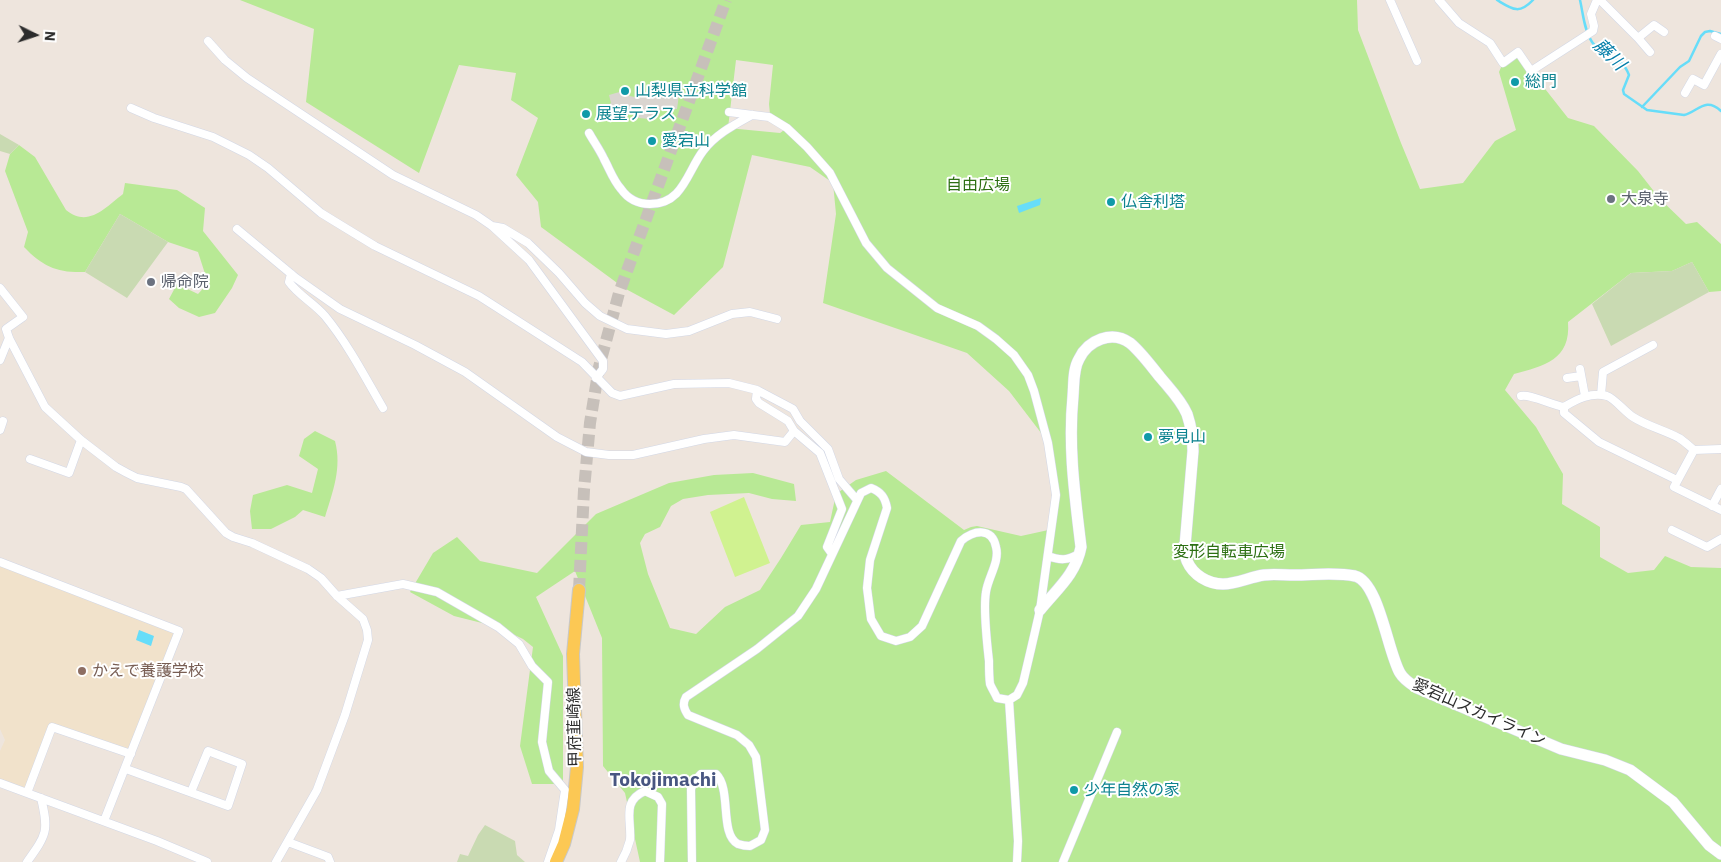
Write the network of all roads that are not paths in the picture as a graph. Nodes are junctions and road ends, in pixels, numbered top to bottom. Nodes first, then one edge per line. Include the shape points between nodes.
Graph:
1 (1390, 0) edge
2 (1439, 0) edge
3 (1599, 0) edge
4 (1664, 32) dead end
5 (1638, 38) junction
6 (208, 41) dead end
7 (1650, 52) dead end
8 (1721, 54) edge
9 (1417, 60) dead end
10 (1685, 93) dead end
11 (131, 108) dead end
12 (729, 112) dead end
13 (752, 115) junction
14 (589, 133) dead end
15 (492, 226) junction
16 (238, 229) dead end
17 (291, 274) junction
18 (0, 288) edge
19 (776, 319) dead end
20 (3, 328) edge
21 (9, 338) junction
22 (1653, 345) dead end
23 (0, 360) edge
24 (596, 378) junction
25 (1567, 378) dead end
26 (757, 390) junction
27 (1601, 395) junction
28 (1521, 396) dead end
29 (1585, 396) junction
30 (1564, 407) junction
31 (383, 408) dead end
32 (3, 421) dead end
33 (0, 430) edge
34 (794, 431) junction
35 (81, 440) junction
36 (1721, 449) edge
37 (1694, 450) junction
38 (30, 459) dead end
39 (1677, 480) junction
40 (1721, 489) edge
41 (857, 500) junction
42 (1712, 506) junction
43 (1721, 510) edge
44 (1672, 530) dead end
45 (1721, 539) edge
46 (832, 554) junction
47 (1080, 554) junction
48 (1048, 556) junction
49 (0, 562) edge
50 (579, 590) tunnel mouth
51 (337, 596) junction
52 (1040, 610) junction
53 (1009, 700) junction
54 (1117, 732) dead end
55 (131, 754) junction
56 (126, 769) junction
57 (0, 783) edge
58 (191, 792) junction
59 (27, 793) junction
60 (40, 798) junction
61 (104, 821) junction
62 (288, 842) junction
63 (1721, 854) edge
64 (27, 862) edge
65 (207, 862) edge
66 (276, 862) edge
67 (330, 862) edge
68 (548, 862) edge
69 (556, 862) edge
70 (621, 862) edge
71 (660, 862) edge
72 (692, 862) edge
73 (1017, 862) edge
74 (1063, 862) edge

1 - 9 street
2 - 3 street via 1459,23 1490,43 1503,63 1518,52 1531,71 1593,31 1591,14
3 - 5 street
4 - 5 street via 1654,25
5 - 7 street
6 - 15 street via 247,78 393,174 469,211
8 - 10 street via 1704,85 1693,79
11 - 24 street via 213,137 249,155 321,213 375,246 479,296 582,362
12 - 13 street
13 - 14 street via 727,128 710,143 677,194 666,202 654,204 633,201 622,191
13 - 48 street via 770,117 787,128 819,160 830,173 866,243 887,268 937,308 978,326 996,339 1014,355 1028,375 1048,442 1056,495
15 - 19 street via 503,228 528,243 600,316 627,329 666,334 689,331 732,314 750,312
15 - 24 street via 529,260 603,361 603,369
16 - 17 street
17 - 31 street via 294,290 310,300 334,327
17 - 34 street via 340,308 465,372 557,438 586,452 633,455 734,435 784,442
18 - 20 street via 23,317
20 - 21 street
21 - 23 street
21 - 35 street via 45,407
22 - 27 street via 1602,372
24 - 26 street via 612,394 620,396 674,384 729,383
25 - 29 street via 1581,372
26 - 34 street via 759,403 788,421
26 - 41 street via 794,409 800,421 828,449 840,479
27 - 29 street
27 - 37 street via 1610,396 1635,418 1679,438
28 - 30 street
29 - 30 street
30 - 39 street via 1564,413 1599,442
32 - 33 street
34 - 46 street via 820,453 842,509 827,547
35 - 38 street via 69,473
35 - 51 street via 116,467 137,478 186,489 226,532 308,569
36 - 37 street
37 - 39 street
39 - 42 street via 1674,487
40 - 42 street
41 - 46 street
41 - 53 street via 861,492 870,488 886,500 870,560 867,588 871,619 881,636 896,641 910,637 922,626 961,541 976,532 989,535 994,540 997,549 995,563 985,594 990,685 997,698
42 - 43 street
44 - 45 street via 1706,547
46 - 72 street via 816,590 798,616 684,700 688,715 737,735 752,750 758,768 764,830 761,840 750,846 738,844 732,837 726,815 720,778 716,774 701,774 691,789
47 - 48 street via 1069,560
47 - 52 main road via 1073,570
47 - 63 main road, 愛宕山スカイライン via 1070,448 1074,377 1078,360 1092,343 1109,337 1129,343 1138,351 1181,402 1186,413 1193,436 1186,560 1200,577 1224,584 1264,575 1339,574 1357,577 1374,597 1400,673 1408,682 1561,749 1630,770 1673,802 1709,845
48 - 52 street
49 - 55 street via 179,632
50 - 69 main road, 甲府韮崎線 via 573,654 578,767 573,809
51 - 62 street via 362,619 368,640 317,790
51 - 68 street via 403,584 437,592 498,627 519,644 532,666 548,682 542,742 549,771 565,790 559,830
52 - 53 street via 1023,683 1017,695
53 - 73 street
54 - 74 street
55 - 56 street
55 - 59 street via 52,727
56 - 58 street
56 - 61 street
57 - 59 street
58 - 58 street via 228,806 242,764 208,751
59 - 60 street
60 - 61 street
60 - 64 street via 46,830
61 - 65 street
62 - 66 street
62 - 67 street via 328,857
70 - 71 street via 630,837 628,814 631,804 645,791 658,797 662,804

